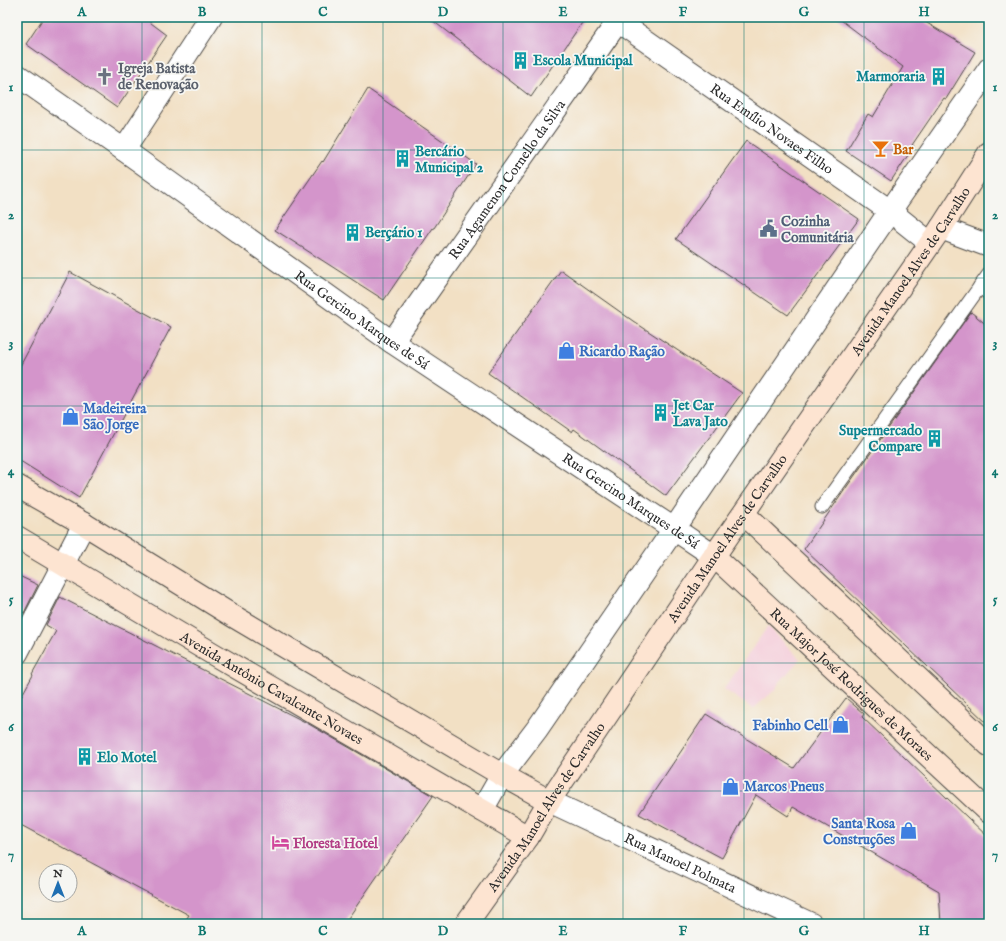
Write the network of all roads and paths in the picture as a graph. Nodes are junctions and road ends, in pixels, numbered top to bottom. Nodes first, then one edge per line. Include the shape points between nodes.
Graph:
1 (211, 17) edge
2 (617, 19) edge
3 (989, 69) edge
4 (17, 75) edge
5 (124, 150) junction
6 (989, 153) edge
7 (890, 211) junction
8 (936, 235) junction
9 (989, 246) edge
10 (989, 274) edge
11 (984, 290) edge
12 (392, 342) junction
13 (17, 486) edge
14 (822, 507) dead end
15 (744, 514) junction
16 (84, 524) junction
17 (674, 529) junction
18 (17, 537) edge
19 (714, 556) junction
20 (63, 564) junction
21 (17, 653) edge
22 (989, 745) edge
23 (502, 775) junction
24 (549, 801) junction
25 (482, 810) junction
26 (989, 812) edge
27 (528, 838) junction
28 (466, 924) edge
29 (811, 924) edge

1 - 5 street
2 - 7 street, Rua Emílio Novaes Filho
2 - 12 street, Rua Agamenon Cornello da Silva
3 - 7 street
4 - 5 street, Rua Gercino Marques de Sá
5 - 12 street, Rua Gercino Marques de Sá
6 - 8 street, Avenida Manoel Alves de Carvalho
7 - 8 street, Rua Emílio Novaes Filho
7 - 17 street
8 - 9 street, Rua Emílio Novaes Filho
8 - 15 street, Avenida Manoel Alves de Carvalho
10 - 11 lane
11 - 14 lane
12 - 17 street, Rua Gercino Marques de Sá
13 - 16 street
15 - 19 street, Avenida Manoel Alves de Carvalho
15 - 22 street
16 - 20 street
16 - 23 street via 233,616
17 - 19 street, Rua Gercino Marques de Sá
17 - 23 street via 537,729
18 - 20 street, Avenida Antônio Cavalcante Novaes
19 - 24 street, Avenida Manoel Alves de Carvalho
19 - 26 street, Rua Major José Rodrigues de Moraes
20 - 21 street
20 - 25 street, Avenida Antônio Cavalcante Novaes
23 - 24 street
23 - 25 street
24 - 27 street, Avenida Manoel Alves de Carvalho
24 - 29 street, Rua Manoel Polmata
25 - 27 street, Avenida Antônio Cavalcante Novaes
27 - 28 street, Avenida Manoel Alves de Carvalho

